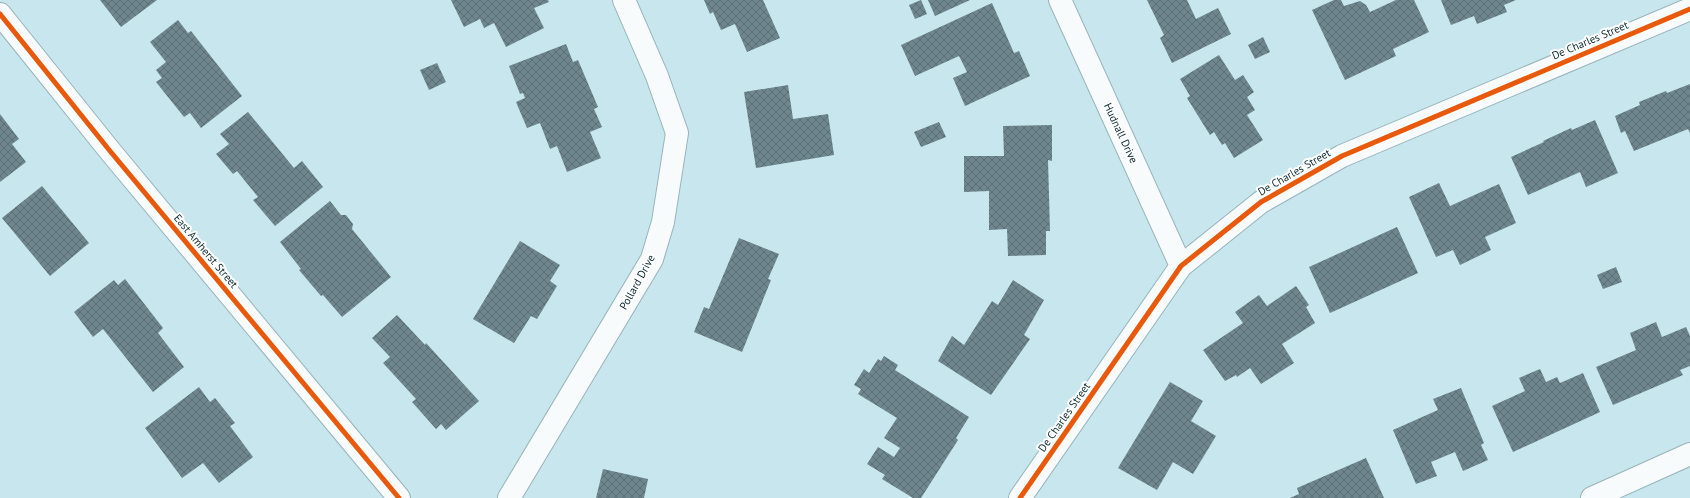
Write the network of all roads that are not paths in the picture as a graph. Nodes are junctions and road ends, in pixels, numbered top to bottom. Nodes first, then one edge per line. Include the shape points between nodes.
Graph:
1 (624, 0) edge
2 (1060, 0) edge
3 (1690, 9) edge
4 (0, 14) edge
5 (1181, 266) junction
6 (1690, 454) edge
7 (399, 498) edge
8 (509, 498) edge
9 (1020, 498) edge
10 (1592, 498) edge

1 - 8 street, Pollard Drive via 657,76 677,133 663,222 652,259
2 - 5 street, Hudnall Drive
3 - 5 street, De Charles Street via 1342,156 1261,202
4 - 7 street, East Amherst Street via 120,163
5 - 9 street, De Charles Street
6 - 10 street

